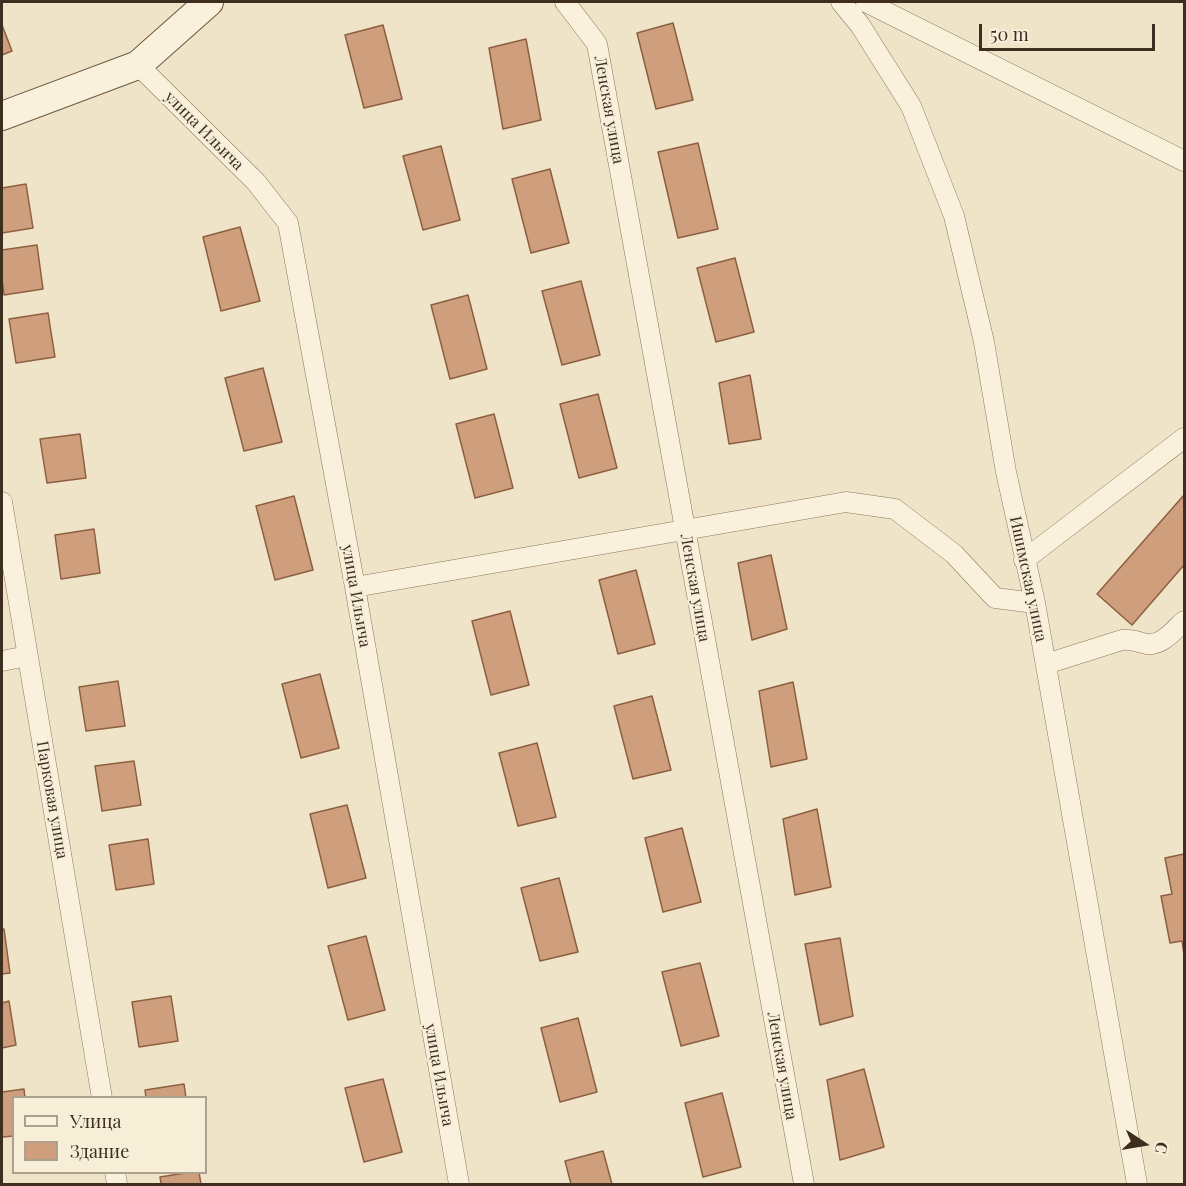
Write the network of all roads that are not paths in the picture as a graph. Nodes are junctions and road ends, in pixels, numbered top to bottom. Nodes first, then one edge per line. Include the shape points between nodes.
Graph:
1 (209, 2) edge
2 (565, 2) edge
3 (841, 2) edge
4 (866, 2) edge
5 (138, 65) junction
6 (2, 116) edge
7 (1185, 161) edge
8 (1185, 438) edge
9 (2, 502) edge
10 (684, 529) junction
11 (1024, 560) junction
12 (355, 587) junction
13 (1035, 603) junction
14 (1185, 621) edge
15 (27, 656) junction
16 (2, 661) edge
17 (1046, 664) junction
18 (102, 1096) edge
19 (459, 1185) edge
20 (804, 1185) edge
21 (1137, 1185) edge

1 - 5 street
2 - 10 street, Ленская улица via 597,44
3 - 11 street, Ишимская улица via 860,24 910,106 954,216 984,342
4 - 7 street
5 - 6 street
5 - 12 street, улица Ильича via 256,182 288,223
8 - 11 street
9 - 15 street, Парковая улица
10 - 12 street
10 - 13 street via 846,502 895,509 954,554 995,598
10 - 20 street, Ленская улица
11 - 13 street, Ишимская улица
12 - 19 street, улица Ильича
13 - 17 street, Ишимская улица
14 - 17 street via 1160,642 1122,640
15 - 16 street
15 - 18 street, Парковая улица
17 - 21 street, Ишимская улица

